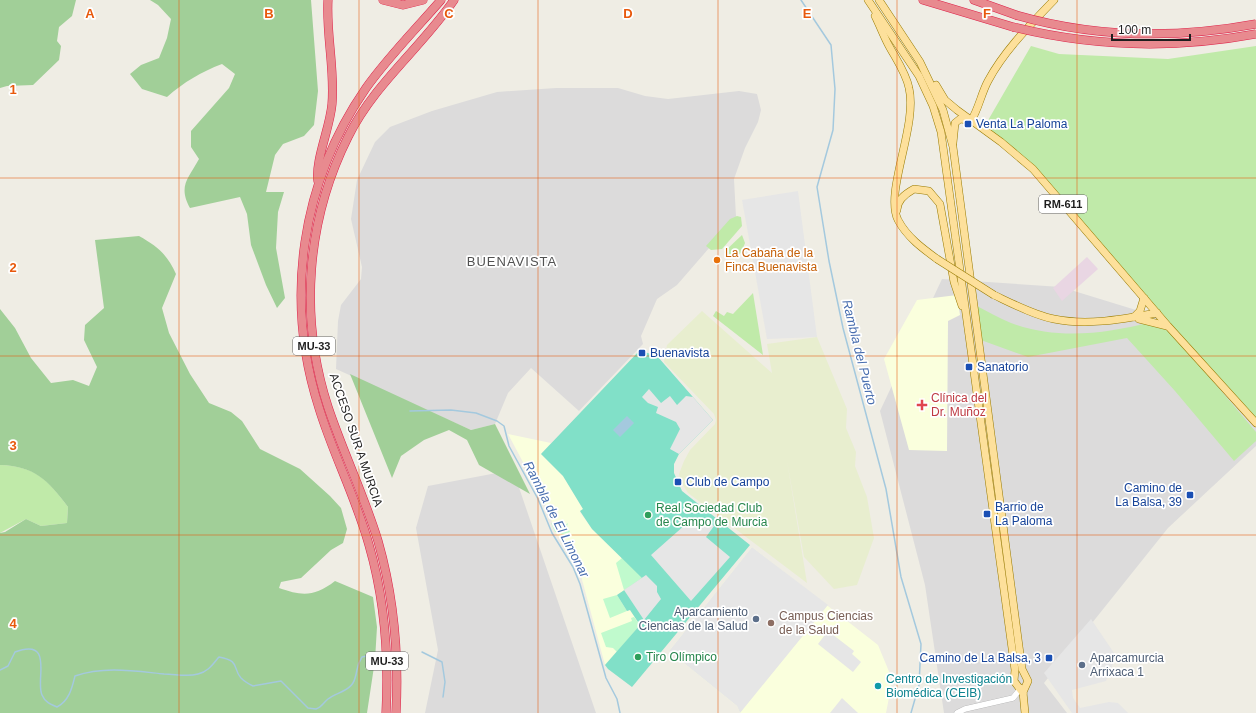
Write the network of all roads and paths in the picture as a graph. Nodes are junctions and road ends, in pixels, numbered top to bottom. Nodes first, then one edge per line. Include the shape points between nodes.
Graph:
1 (328, 0) edge
2 (383, 0) edge
3 (423, 0) edge
4 (440, 0) edge
5 (454, 0) edge
6 (460, 0) edge
7 (867, 0) edge
8 (879, 0) edge
9 (923, 0) edge
10 (974, 0) edge
11 (1054, 0) edge
12 (448, 8) junction
13 (1256, 24) edge
14 (1256, 34) edge
15 (920, 62) junction
16 (971, 121) junction
17 (953, 147) junction
18 (318, 183) junction
19 (897, 219) junction
20 (1144, 298) junction
21 (1157, 313) junction
22 (1132, 318) junction
23 (1168, 326) junction
24 (968, 328) junction
25 (1256, 422) edge
26 (999, 498) junction
27 (992, 509) junction
28 (1001, 518) junction
29 (1024, 675) junction
30 (1020, 687) junction
31 (386, 713) edge
32 (396, 713) edge
33 (957, 713) edge
34 (1025, 713) edge

1 - 18 highway via 333,96 329,128 317,170
2 - 3 highway via 402,4
4 - 18 highway, ACCESO SUR A MURCIA / MU-33 via 363,93 340,132
5 - 12 highway, ACCESO SUR A MURCIA / MU-33
6 - 12 highway
7 - 19 main road via 909,87 912,114 894,202
7 - 24 main road via 919,76 933,106 941,132
8 - 15 main road
9 - 14 highway, bridge via 1013,27 1067,38 1129,44 1187,43
10 - 13 highway, bridge via 1016,15 1067,28 1130,34 1186,34
11 - 16 main road via 1028,27 993,72
12 - 32 highway, ACCESO SUR A MURCIA / MU-33 via 373,96 349,135 321,206 310,281 312,332 322,388 371,520 389,588 396,649
15 - 16 main road, RM-611 via 945,100
15 - 17 main road via 943,110
16 - 17 main road via 957,120 954,125
16 - 20 main road, RM-611 via 1033,169
17 - 26 main road
18 - 31 highway, ACCESO SUR A MURCIA / MU-33 via 302,255 300,295 303,341 319,409 362,523 374,563 385,625
19 - 22 main road, bridge via 917,245 994,295 1053,319 1079,322
19 - 24 main road via 897,205 904,195 914,189 929,191 940,204 954,282
20 - 21 main road, RM-611
20 - 22 main road via 1140,311
21 - 22 main road
21 - 23 main road, RM-611
22 - 23 main road
23 - 25 main road, RM-611
24 - 27 main road
26 - 27 main road
26 - 28 main road
27 - 28 main road
27 - 30 main road
28 - 29 main road
29 - 30 main road via 1028,680
29 - 30 main road via 1019,674
30 - 33 street via 1012,698
30 - 34 main road

